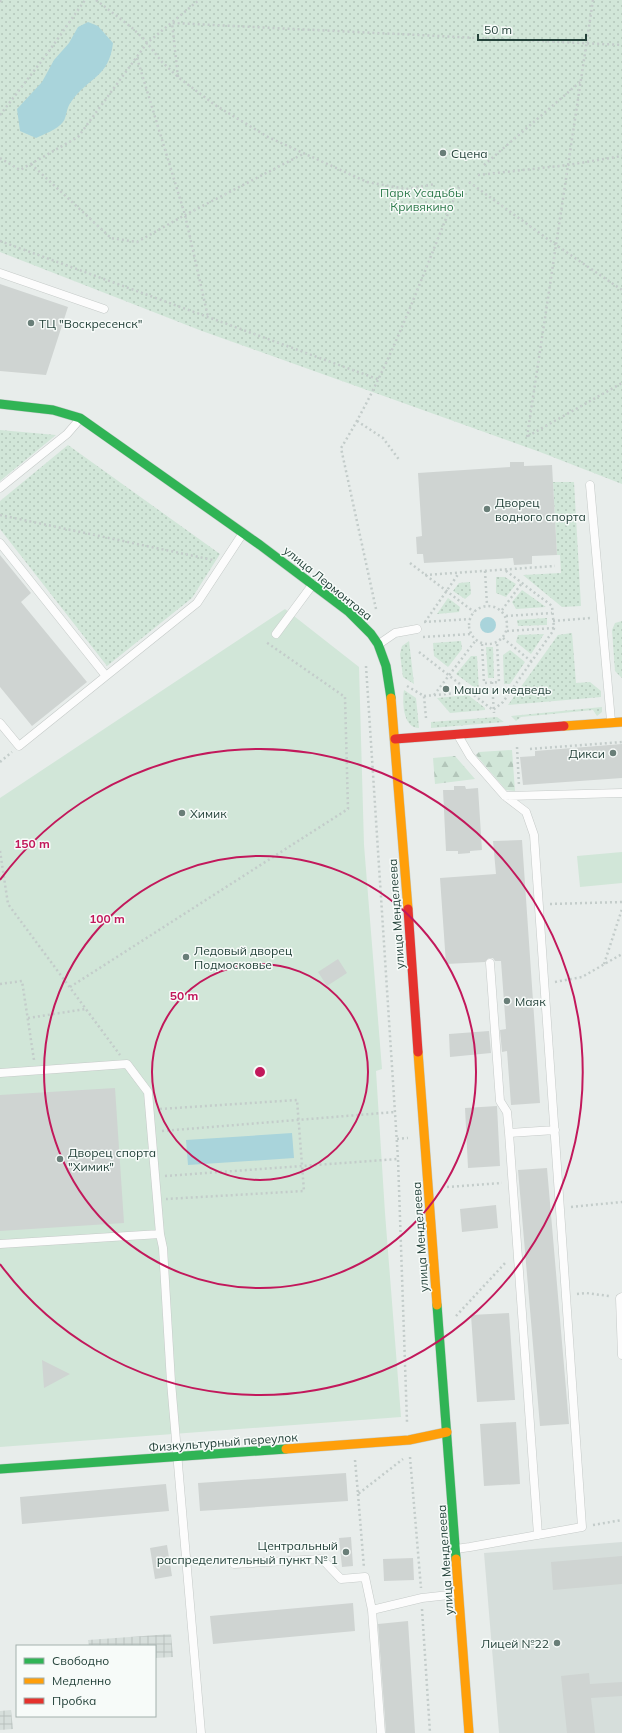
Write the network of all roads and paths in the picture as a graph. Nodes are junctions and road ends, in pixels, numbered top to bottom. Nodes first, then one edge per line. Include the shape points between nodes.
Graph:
1 (85, 0) edge
2 (96, 0) edge
3 (199, 0) edge
4 (592, 0) edge
5 (172, 23) junction
6 (147, 43) junction
7 (586, 43) junction
8 (622, 45) edge
9 (137, 57) junction
10 (178, 77) junction
11 (581, 81) junction
12 (0, 115) edge
13 (304, 154) junction
14 (622, 156) edge
15 (0, 158) edge
16 (31, 164) junction
17 (484, 165) dead end
18 (568, 166) junction
19 (478, 175) dead end
20 (470, 182) dead end
21 (436, 184) dead end
22 (459, 186) dead end
23 (186, 215) junction
24 (0, 241) edge
25 (556, 245) junction
26 (0, 273) edge
27 (622, 290) edge
28 (104, 309) dead end
29 (208, 317) junction
30 (380, 380) junction
31 (622, 383) edge
32 (0, 404) edge
33 (80, 418) junction
34 (358, 422) junction
35 (400, 461) dead end
36 (590, 485) dead end
37 (0, 488) edge
38 (0, 515) edge
39 (243, 532) junction
40 (0, 543) edge
41 (224, 562) junction
42 (410, 563) dead end
43 (555, 566) dead end
44 (505, 570) junction
45 (485, 571) junction
46 (459, 573) junction
47 (425, 575) junction
48 (314, 583) junction
49 (522, 583) junction
50 (446, 591) junction
51 (487, 605) junction
52 (376, 610) dead end
53 (502, 610) junction
54 (474, 612) junction
55 (552, 613) junction
56 (506, 616) junction
57 (602, 617) junction
58 (470, 619) junction
59 (553, 621) junction
60 (425, 622) junction
61 (419, 626) joint
62 (554, 628) junction
63 (507, 631) junction
64 (276, 634) dead end
65 (471, 634) junction
66 (418, 638) dead end
67 (503, 638) junction
68 (476, 640) junction
69 (266, 642) dead end
70 (497, 643) junction
71 (378, 644) junction
72 (482, 644) junction
73 (419, 652) dead end
74 (532, 662) junction
75 (366, 666) dead end
76 (449, 675) junction
77 (106, 676) junction
78 (492, 682) junction
79 (402, 683) dead end
80 (470, 692) junction
81 (424, 696) junction
82 (434, 696) junction
83 (494, 711) junction
84 (426, 718) dead end
85 (622, 722) edge
86 (0, 723) edge
87 (611, 723) junction
88 (458, 734) junction
89 (395, 739) junction
90 (622, 742) edge
91 (517, 745) dead end
92 (530, 749) dead end
93 (622, 793) edge
94 (505, 796) junction
95 (520, 797) junction
96 (0, 851) edge
97 (622, 902) edge
98 (539, 904) junction
99 (622, 909) edge
100 (622, 954) edge
101 (490, 963) dead end
102 (604, 965) junction
103 (545, 983) junction
104 (0, 984) edge
105 (70, 987) junction
106 (86, 1009) junction
107 (28, 1018) junction
108 (127, 1064) junction
109 (35, 1070) junction
110 (0, 1073) edge
111 (150, 1109) junction
112 (299, 1120) junction
113 (555, 1130) junction
114 (153, 1132) junction
115 (509, 1133) junction
116 (398, 1159) dead end
117 (302, 1166) junction
118 (156, 1177) junction
119 (513, 1182) junction
120 (447, 1187) dead end
121 (158, 1200) junction
122 (622, 1202) edge
123 (582, 1206) dead end
124 (160, 1234) junction
125 (0, 1244) edge
126 (518, 1249) junction
127 (586, 1293) dead end
128 (621, 1298) edge
129 (456, 1316) dead end
130 (622, 1355) edge
131 (447, 1432) junction
132 (353, 1444) junction
133 (409, 1454) dead end
134 (177, 1457) junction
135 (0, 1469) edge
136 (358, 1494) junction
137 (622, 1520) edge
138 (582, 1527) junction
139 (538, 1535) junction
140 (456, 1549) junction
141 (234, 1564) dead end
142 (365, 1577) junction
143 (459, 1594) junction
144 (372, 1610) junction
145 (201, 1733) edge
146 (381, 1733) edge
147 (470, 1733) edge

1 - 12 path
2 - 6 path via 132,27
3 - 5 path
4 - 7 path
5 - 6 path
5 - 7 path
5 - 10 path
6 - 9 path
6 - 10 path
7 - 8 path
7 - 11 path
9 - 16 path via 78,137
9 - 23 path
10 - 13 path via 215,105 268,137
11 - 17 path
11 - 18 path
13 - 21 path via 382,186 406,189
13 - 23 path
14 - 18 path
15 - 16 path via 20,170
16 - 23 path via 111,238 138,242
18 - 19 path
18 - 25 path
20 - 25 path
22 - 30 path
23 - 29 path
24 - 29 path
25 - 27 path
25 - 31 path via 527,437
26 - 28 lane
29 - 30 path
30 - 34 path
32 - 33 main road, улица Лермонтова via 53,410
33 - 37 lane via 67,434
33 - 39 main road, улица Лермонтова
34 - 35 path via 383,438
34 - 52 path via 341,448
36 - 57 lane
38 - 41 path
39 - 41 lane
39 - 48 main road, улица Лермонтова
40 - 77 lane
41 - 77 lane via 197,603
42 - 47 path
43 - 44 path
44 - 45 path
44 - 49 path
45 - 46 path
45 - 51 path
46 - 47 path
46 - 50 path
47 - 50 path
48 - 64 lane
48 - 71 main road, улица Лермонтова via 364,625
49 - 53 path
49 - 55 path via 552,606
50 - 54 path
50 - 60 path
51 - 53 path
51 - 54 path
53 - 56 path
54 - 58 path
55 - 56 path
55 - 59 path
56 - 63 path
57 - 59 path
57 - 87 lane
58 - 60 path
58 - 65 path
59 - 62 path
60 - 61 path
61 - 71 lane via 395,633
62 - 63 path
62 - 74 path
63 - 67 path
65 - 66 path
65 - 68 path
67 - 70 path
67 - 74 path
68 - 72 path
68 - 76 path
69 - 105 path via 345,697 348,809
70 - 72 path
70 - 78 path via 499,682
71 - 89 main road, улица Лермонтова via 388,676
72 - 78 path via 484,683
73 - 76 path
74 - 83 path
75 - 112 path via 395,1112
76 - 80 path
76 - 82 path
77 - 86 lane via 19,746
78 - 83 path
79 - 81 path
80 - 82 path
80 - 83 path
81 - 82 path
81 - 84 path
85 - 87 main road
87 - 88 main road
88 - 89 main road
88 - 94 lane via 470,756
89 - 131 main road, улица Менделеева
90 - 92 path
91 - 95 path
93 - 95 lane
94 - 95 lane
94 - 98 lane via 526,812 534,835
96 - 105 path via 8,904
97 - 98 path
98 - 103 lane
99 - 102 path
100 - 102 path
101 - 115 lane via 500,1101 507,1112
102 - 103 path via 582,977
103 - 113 lane
104 - 107 path via 22,981
105 - 106 path
106 - 107 path
106 - 108 path
107 - 109 path
108 - 109 lane
108 - 111 lane via 148,1092
109 - 110 lane
111 - 112 path via 297,1100
111 - 114 lane
112 - 114 path
112 - 117 path
113 - 115 lane
113 - 138 lane
114 - 118 lane
115 - 119 lane
116 - 117 path
117 - 118 path
117 - 121 path via 304,1191
118 - 121 lane
119 - 120 path
119 - 126 lane
121 - 124 lane
122 - 123 path
124 - 125 lane
124 - 134 lane
126 - 129 path
126 - 139 lane
127 - 128 path
128 - 130 lane
131 - 132 main road, Физкультурный переулок via 408,1440
131 - 140 main road, улица Менделеева
132 - 134 main road, Физкультурный переулок
132 - 136 path
133 - 136 path
134 - 135 main road, Физкультурный переулок
134 - 145 lane
136 - 142 path
137 - 138 path
138 - 139 lane
139 - 140 lane
140 - 143 main road, улица Менделеева
141 - 142 lane via 322,1559 341,1579
142 - 144 lane
143 - 144 lane via 422,1598
143 - 147 main road, улица Менделеева
144 - 146 lane

